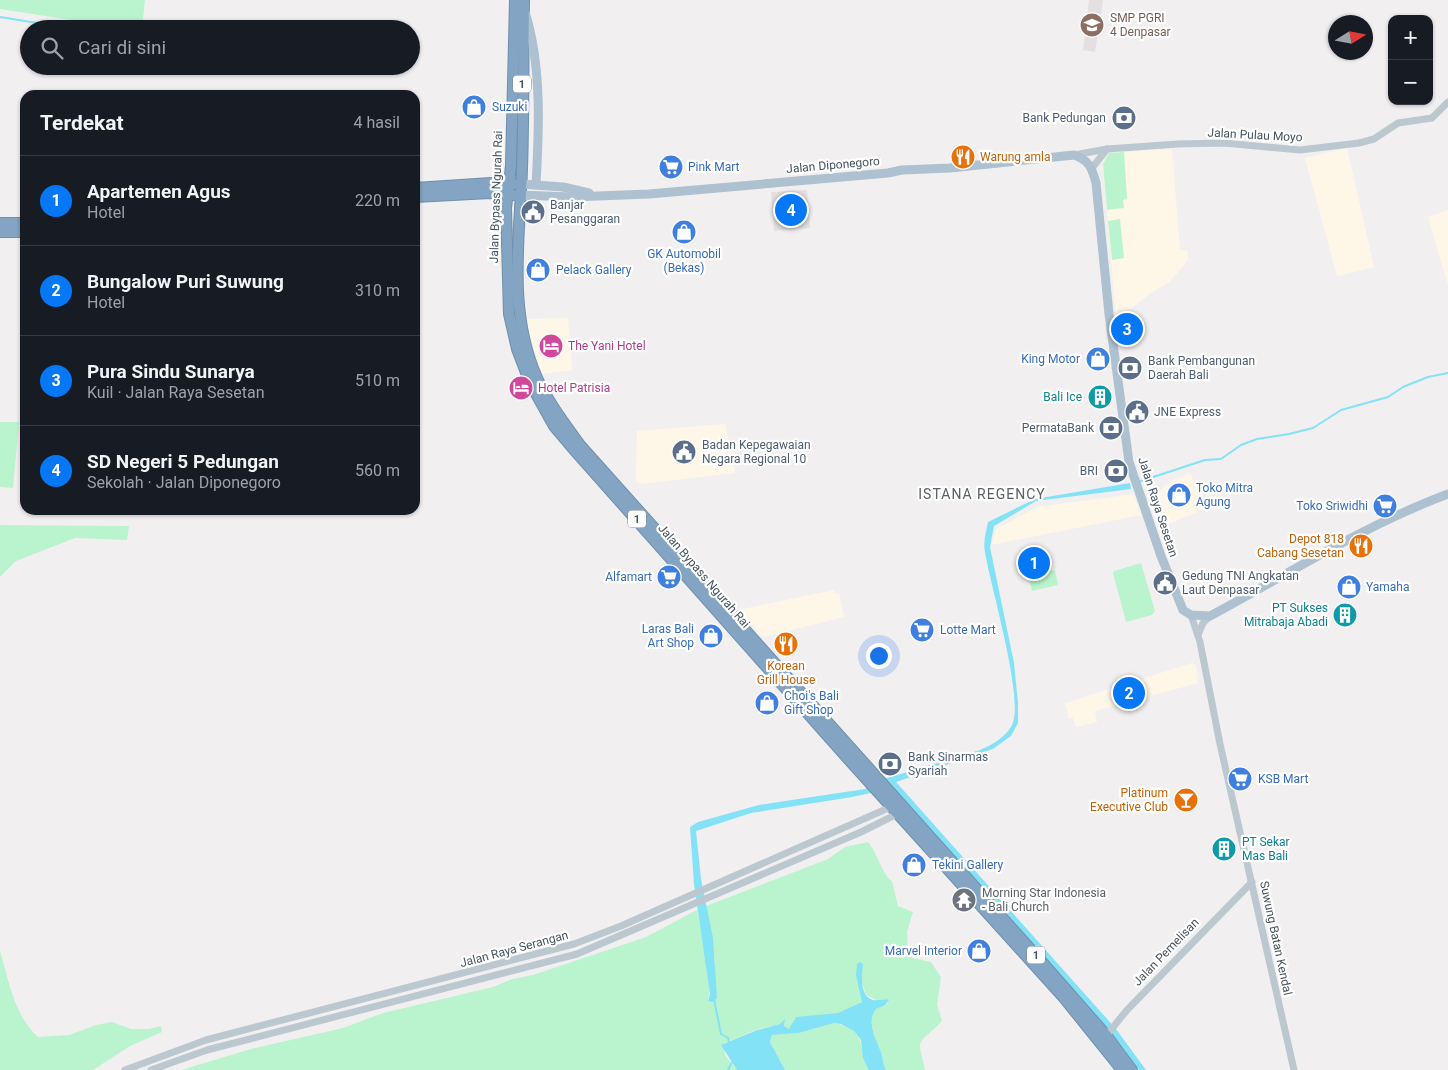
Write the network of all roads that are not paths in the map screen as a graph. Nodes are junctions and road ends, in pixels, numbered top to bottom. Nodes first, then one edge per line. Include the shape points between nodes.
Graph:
1 (515, 0) edge
2 (524, 4) edge
3 (1448, 102) edge
4 (1107, 149) junction
5 (1074, 155) junction
6 (1092, 168) junction
7 (536, 185) junction
8 (420, 188) edge
9 (508, 189) junction
10 (521, 190) junction
11 (594, 195) junction
12 (420, 197) edge
13 (0, 223) edge
14 (20, 223) edge
15 (0, 232) edge
16 (20, 232) edge
17 (1448, 494) edge
18 (679, 560) junction
19 (1191, 615) junction
20 (1210, 616) junction
21 (1198, 635) junction
22 (883, 790) junction
23 (896, 810) junction
24 (945, 860) junction
25 (1252, 882) junction
26 (255, 1027) junction
27 (258, 1036) junction
28 (1105, 1037) junction
29 (126, 1070) edge
30 (150, 1070) edge
31 (1122, 1070) edge
32 (1132, 1070) edge
33 (1294, 1070) edge

1 - 9 highway, Jalan Bypass Ngurah Rai / 1
2 - 7 main road via 537,94
2 - 10 highway, Jalan Bypass Ngurah Rai / 1
3 - 4 street, Jalan Pulau Moyo via 1432,118 1398,123 1374,139 1359,143 1300,150 1224,143
4 - 5 street, Jalan Pulau Moyo
4 - 6 street
5 - 6 main road via 1088,161
5 - 11 main road, Jalan Diponegoro via 727,188
6 - 19 main road, Jalan Raya Sesetan via 1129,462 1173,589 1183,610
7 - 10 main road, Jalan Diponegoro
7 - 11 main road, Jalan Diponegoro via 563,187
8 - 9 highway via 491,183
9 - 10 highway
9 - 12 highway
9 - 18 highway, Jalan Bypass Ngurah Rai / 1 via 509,314 517,349 530,383 554,426
10 - 11 main road, Jalan Diponegoro via 572,197
10 - 18 highway, Jalan Bypass Ngurah Rai / 1 via 516,271 519,310 526,347 537,378 580,445
13 - 14 highway
15 - 16 highway
17 - 20 main road via 1409,509
18 - 22 highway, Jalan Bypass Ngurah Rai / 1
19 - 20 main road
19 - 21 street, Suwung Batan Kendal
20 - 21 street
21 - 25 street, Suwung Batan Kendal
22 - 23 highway, Jalan Bypass Ngurah Rai / 1
22 - 24 highway, Jalan Bypass Ngurah Rai / 1
23 - 24 highway, Jalan Bypass Ngurah Rai / 1
23 - 26 street, Jalan Raya Serangan via 574,944
23 - 27 street, Jalan Raya Serangan via 861,832 597,946 554,961
24 - 28 highway, Jalan Bypass Ngurah Rai / 1 via 1064,998
25 - 28 street, Jalan Pemelisan via 1116,1021
25 - 33 street, Suwung Batan Kendal
26 - 27 street
26 - 29 street, Jalan Raya Serangan via 192,1045
27 - 30 street, Jalan Raya Serangan
28 - 31 highway, Jalan Bypass Ngurah Rai / 1
28 - 32 highway, Jalan Bypass Ngurah Rai / 1

